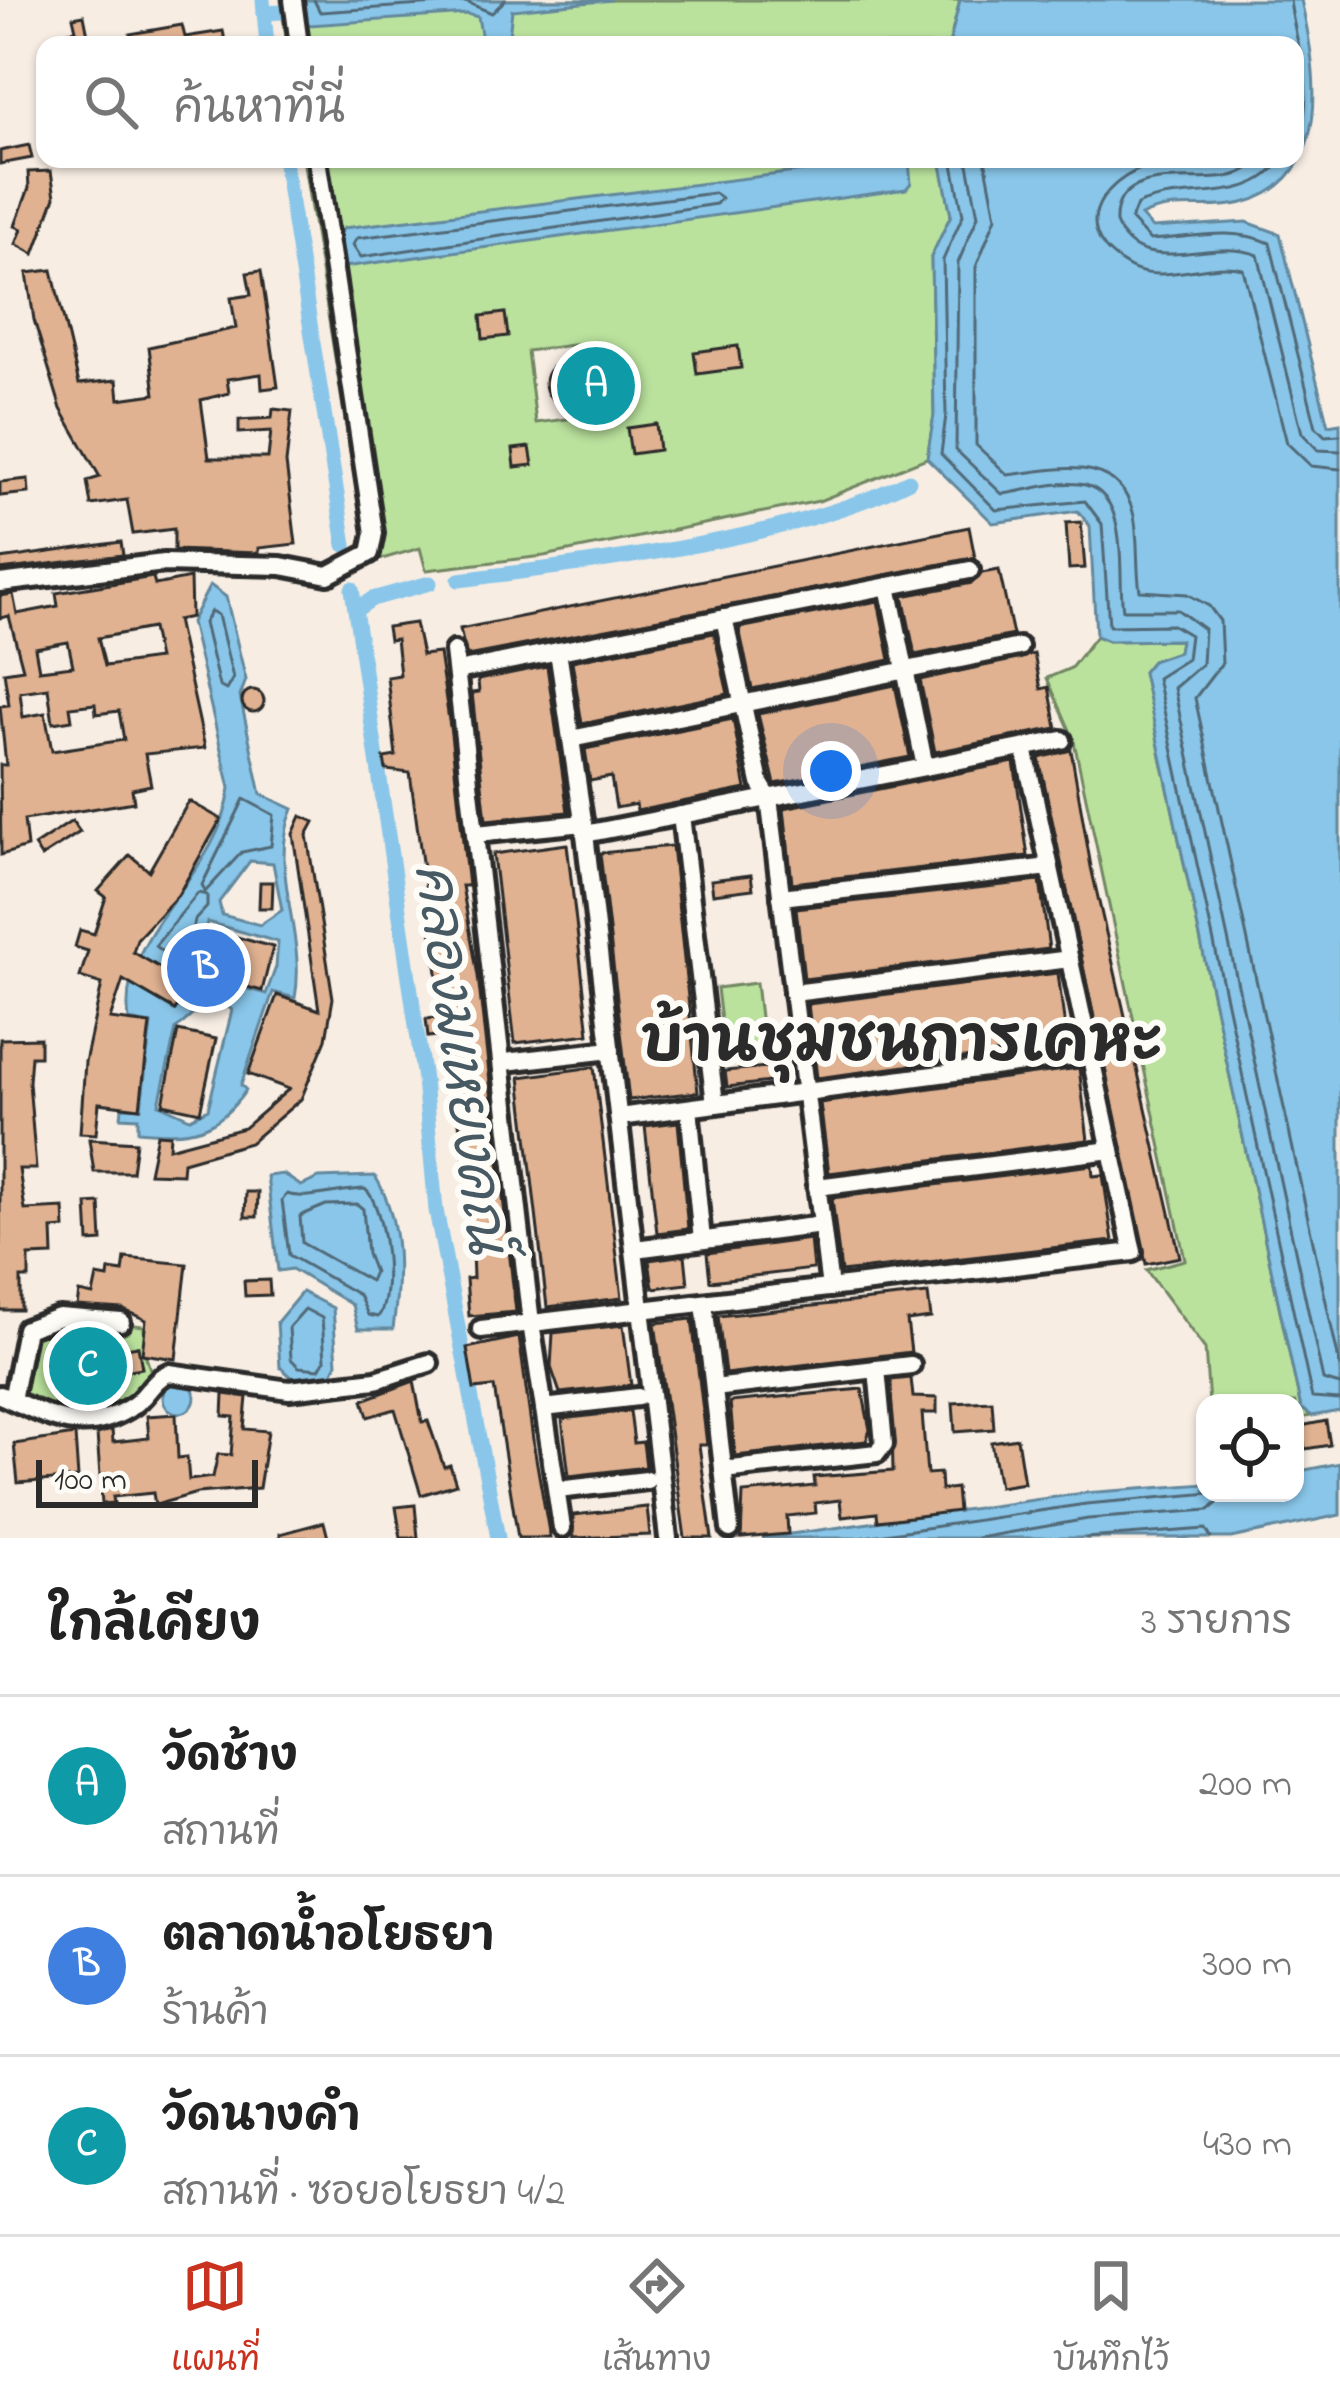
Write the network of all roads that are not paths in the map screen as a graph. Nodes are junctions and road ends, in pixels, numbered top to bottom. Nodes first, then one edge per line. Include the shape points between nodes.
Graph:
1 (292, 0) edge
2 (298, 36) edge
3 (318, 168) edge
4 (970, 570) dead end
5 (0, 583) edge
6 (888, 586) junction
7 (724, 618) junction
8 (1019, 647) dead end
9 (454, 651) dead end
10 (558, 651) junction
11 (905, 670) junction
12 (457, 671) junction
13 (742, 704) junction
14 (571, 740) junction
15 (1062, 740) dead end
16 (1024, 748) junction
17 (925, 767) junction
18 (769, 798) junction
19 (681, 815) junction
20 (584, 829) junction
21 (476, 835) junction
22 (1050, 867) junction
23 (781, 897) junction
24 (1070, 959) junction
25 (793, 992) junction
26 (611, 1050) junction
27 (1090, 1054) junction
28 (505, 1062) junction
29 (806, 1093) junction
30 (715, 1105) junction
31 (689, 1108) junction
32 (619, 1117) junction
33 (1111, 1150) junction
34 (817, 1187) junction
35 (822, 1225) junction
36 (702, 1240) junction
37 (635, 1249) junction
38 (830, 1288) junction
39 (704, 1303) junction
40 (642, 1310) junction
41 (121, 1322) dead end
42 (531, 1323) junction
43 (481, 1329) dead end
44 (429, 1363) dead end
45 (911, 1365) dead end
46 (877, 1369) junction
47 (714, 1388) junction
48 (5, 1397) edge
49 (638, 1397) dead end
50 (544, 1408) junction
51 (723, 1470) junction
52 (647, 1480) dead end
53 (557, 1490) junction
54 (562, 1528) dead end
55 (730, 1529) dead end
56 (667, 1530) edge

1 - 2 street
3 - 5 street via 374,543 361,562 328,575 164,562
4 - 6 street
6 - 7 street
6 - 11 street
7 - 10 street
7 - 13 street
8 - 11 street
9 - 12 street
10 - 12 street
10 - 14 street
11 - 13 street
11 - 17 street
12 - 21 street
13 - 14 street
13 - 18 street
14 - 20 street
15 - 16 street
16 - 17 street
16 - 22 street
17 - 18 street
18 - 19 street
18 - 23 street
19 - 20 street
19 - 30 street
20 - 21 street
20 - 26 street
21 - 28 street
22 - 23 street
22 - 24 street
23 - 25 street
24 - 25 street
24 - 27 street
25 - 29 street
26 - 28 street
26 - 32 street
27 - 29 street
27 - 33 street
28 - 42 street
29 - 30 street
29 - 34 street
30 - 31 street
31 - 32 street
31 - 36 street
32 - 37 street
33 - 34 street
33 - 38 street via 1133,1252
34 - 35 street
35 - 36 street
35 - 38 street
36 - 37 street
37 - 40 street
38 - 39 street
39 - 40 street
39 - 47 street
40 - 42 street
40 - 56 street
41 - 48 street via 58,1317 26,1329
42 - 43 street
42 - 50 street
44 - 48 street via 306,1389 164,1374 134,1405 86,1424 35,1415
45 - 46 street
46 - 47 street
46 - 51 street via 884,1444 877,1453
47 - 51 street
49 - 50 street
50 - 53 street
51 - 55 street
52 - 53 street
53 - 54 street

